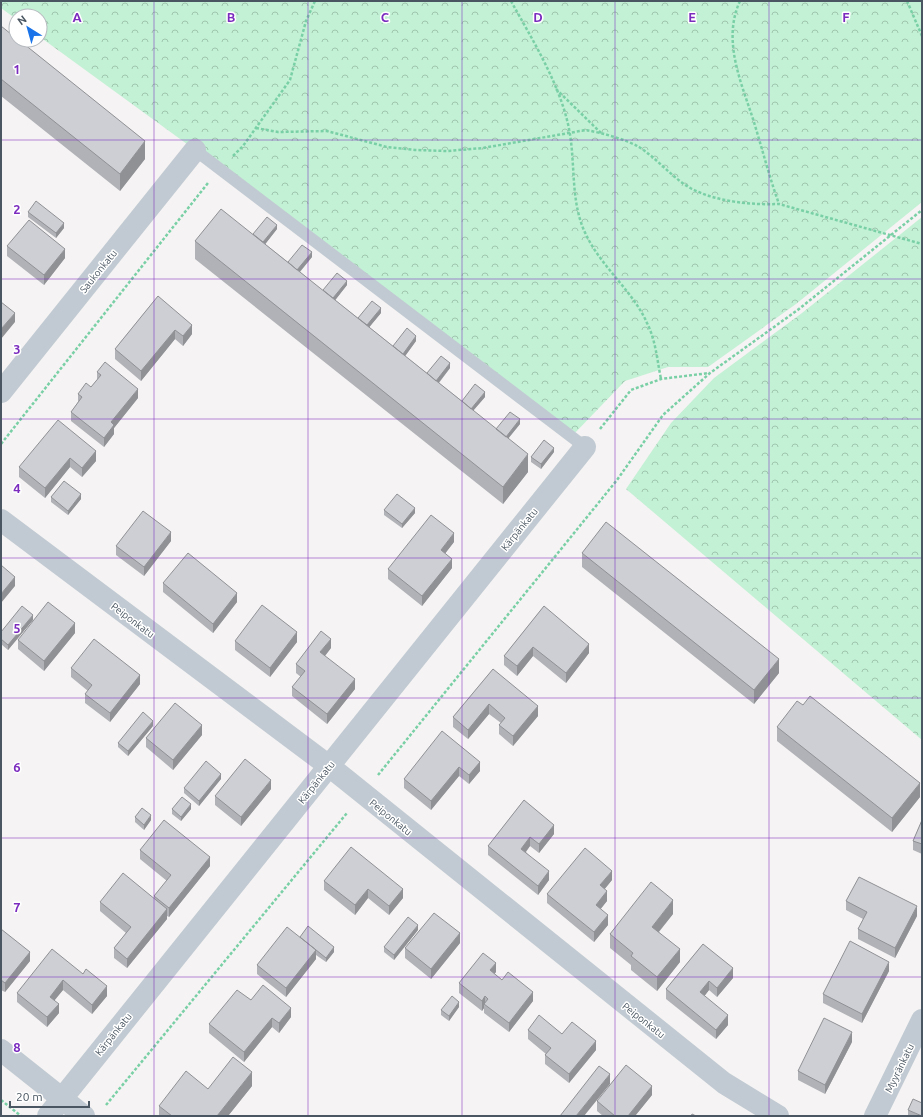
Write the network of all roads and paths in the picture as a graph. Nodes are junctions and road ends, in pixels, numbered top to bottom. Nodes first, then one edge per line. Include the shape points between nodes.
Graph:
1 (314, 1) edge
2 (511, 1) edge
3 (514, 1) edge
4 (740, 1) edge
5 (906, 1) edge
6 (513, 5) junction
7 (922, 36) edge
8 (556, 88) junction
9 (256, 128) junction
10 (602, 133) junction
11 (569, 134) junction
12 (195, 150) joint
13 (229, 159) dead end
14 (210, 181) dead end
15 (779, 204) junction
16 (922, 210) edge
17 (890, 236) junction
18 (922, 244) edge
19 (710, 373) junction
20 (661, 379) junction
21 (1, 392) edge
22 (1, 444) edge
23 (585, 447) junction
24 (617, 480) dead end
25 (1, 520) edge
26 (329, 766) junction
27 (922, 1020) edge
28 (1, 1050) edge
29 (62, 1098) junction
30 (1, 1100) edge
31 (21, 1116) edge
32 (48, 1116) edge
33 (84, 1116) edge
34 (778, 1116) edge
35 (875, 1116) edge

1 - 9 path via 290,80
2 - 6 path
3 - 6 path
4 - 15 path via 734,12 733,52
5 - 7 path
6 - 8 path
8 - 10 path
8 - 11 path
9 - 11 path via 278,132 327,131 388,147 447,151
9 - 13 path via 243,146
10 - 11 path via 586,130
10 - 15 path via 638,147 691,188 712,197
11 - 20 path via 574,194 583,227 594,251 647,322 654,340
12 - 21 street, Saukonkatu
12 - 23 lane
14 - 22 path
15 - 17 path
16 - 17 path
17 - 18 path
17 - 19 path via 799,309
19 - 20 path
19 - 24 path via 663,415
20 - 23 path via 631,390
23 - 26 street, Kärpänkatu
25 - 26 street, Peiponkatu
26 - 29 street, Kärpänkatu
26 - 34 street, Peiponkatu via 724,1083
27 - 35 street, Myyränkatu
28 - 29 street
29 - 32 street, Kärpänkatu
29 - 33 street
30 - 31 path

